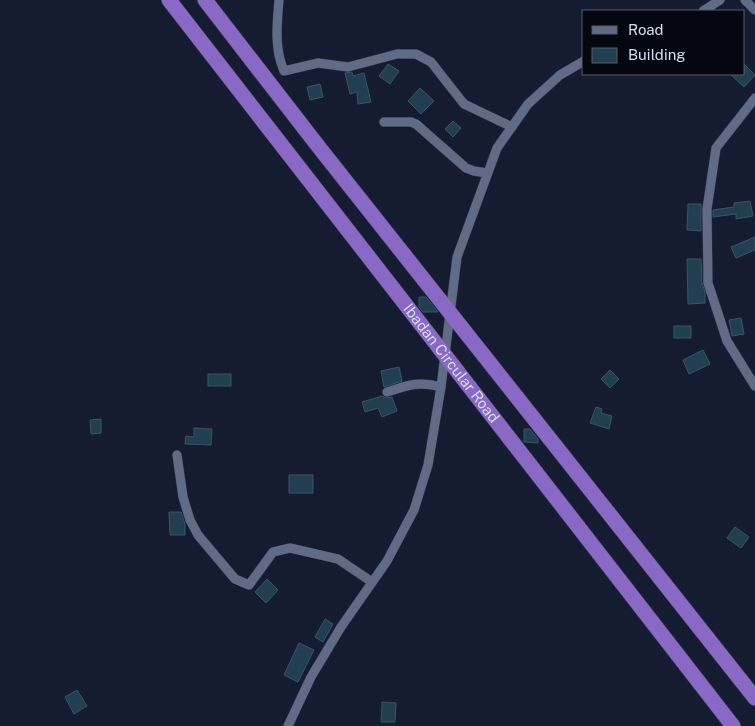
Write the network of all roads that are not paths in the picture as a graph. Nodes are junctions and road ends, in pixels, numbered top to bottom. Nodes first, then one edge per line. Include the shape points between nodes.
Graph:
1 (169, 0) edge
2 (205, 0) edge
3 (278, 0) edge
4 (720, 0) edge
5 (745, 0) edge
6 (705, 10) edge
7 (755, 10) edge
8 (582, 62) edge
9 (755, 98) edge
10 (384, 122) dead end
11 (512, 127) junction
12 (488, 173) junction
13 (755, 386) edge
14 (441, 387) junction
15 (387, 392) dead end
16 (177, 455) dead end
17 (372, 582) junction
18 (755, 698) edge
19 (288, 726) edge
20 (733, 726) edge

1 - 20 highway, Ibadan Circular Road
2 - 18 highway, Ibadan Circular Road
3 - 11 street via 276,36 284,71 318,63 348,67 397,54 416,54 431,62 464,104
4 - 6 street
5 - 7 street
8 - 11 street via 560,74 528,104
9 - 13 street via 716,148 707,209 708,283 728,341
10 - 12 street via 416,124 466,168
11 - 12 street via 497,148
12 - 14 street via 457,257
14 - 15 street via 413,384
14 - 17 street via 428,465 414,510
16 - 17 street via 190,520 198,535 235,579 249,585 273,552 290,548 338,559
17 - 19 street via 311,677

